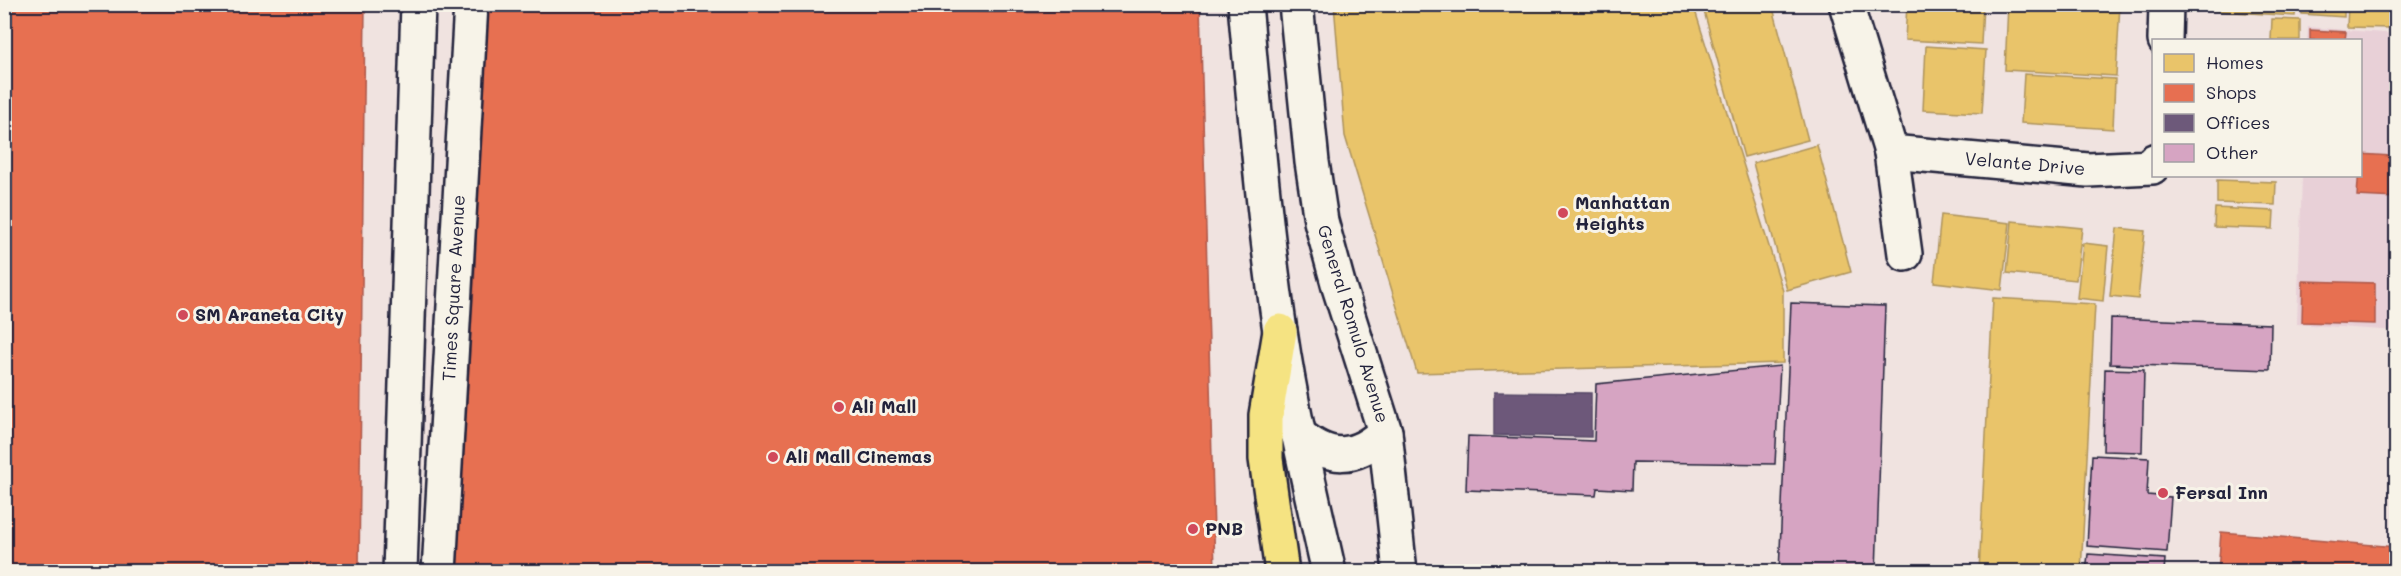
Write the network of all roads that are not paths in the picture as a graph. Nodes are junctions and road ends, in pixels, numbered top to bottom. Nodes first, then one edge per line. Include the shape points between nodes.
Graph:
1 (418, 4) edge
2 (471, 4) edge
3 (1245, 4) edge
4 (1296, 4) edge
5 (1846, 4) edge
6 (2166, 4) edge
7 (2165, 39) edge
8 (1891, 152) junction
9 (2152, 167) edge
10 (1905, 254) dead end
11 (1280, 331) junction
12 (1385, 432) junction
13 (1298, 434) junction
14 (400, 572) edge
15 (439, 572) edge
16 (1282, 572) edge
17 (1329, 572) edge
18 (1400, 572) edge

1 - 14 street
2 - 15 street, Times Square Avenue
3 - 11 street
4 - 12 street, General Romulo Avenue via 1322,221
5 - 8 street
6 - 7 street
8 - 9 street, Velante Drive via 2088,170
8 - 10 street
11 - 13 street
11 - 16 main road via 1266,415 1266,459
12 - 13 street via 1370,446 1352,453 1332,454 1314,447
12 - 18 street, General Romulo Avenue
13 - 17 street

